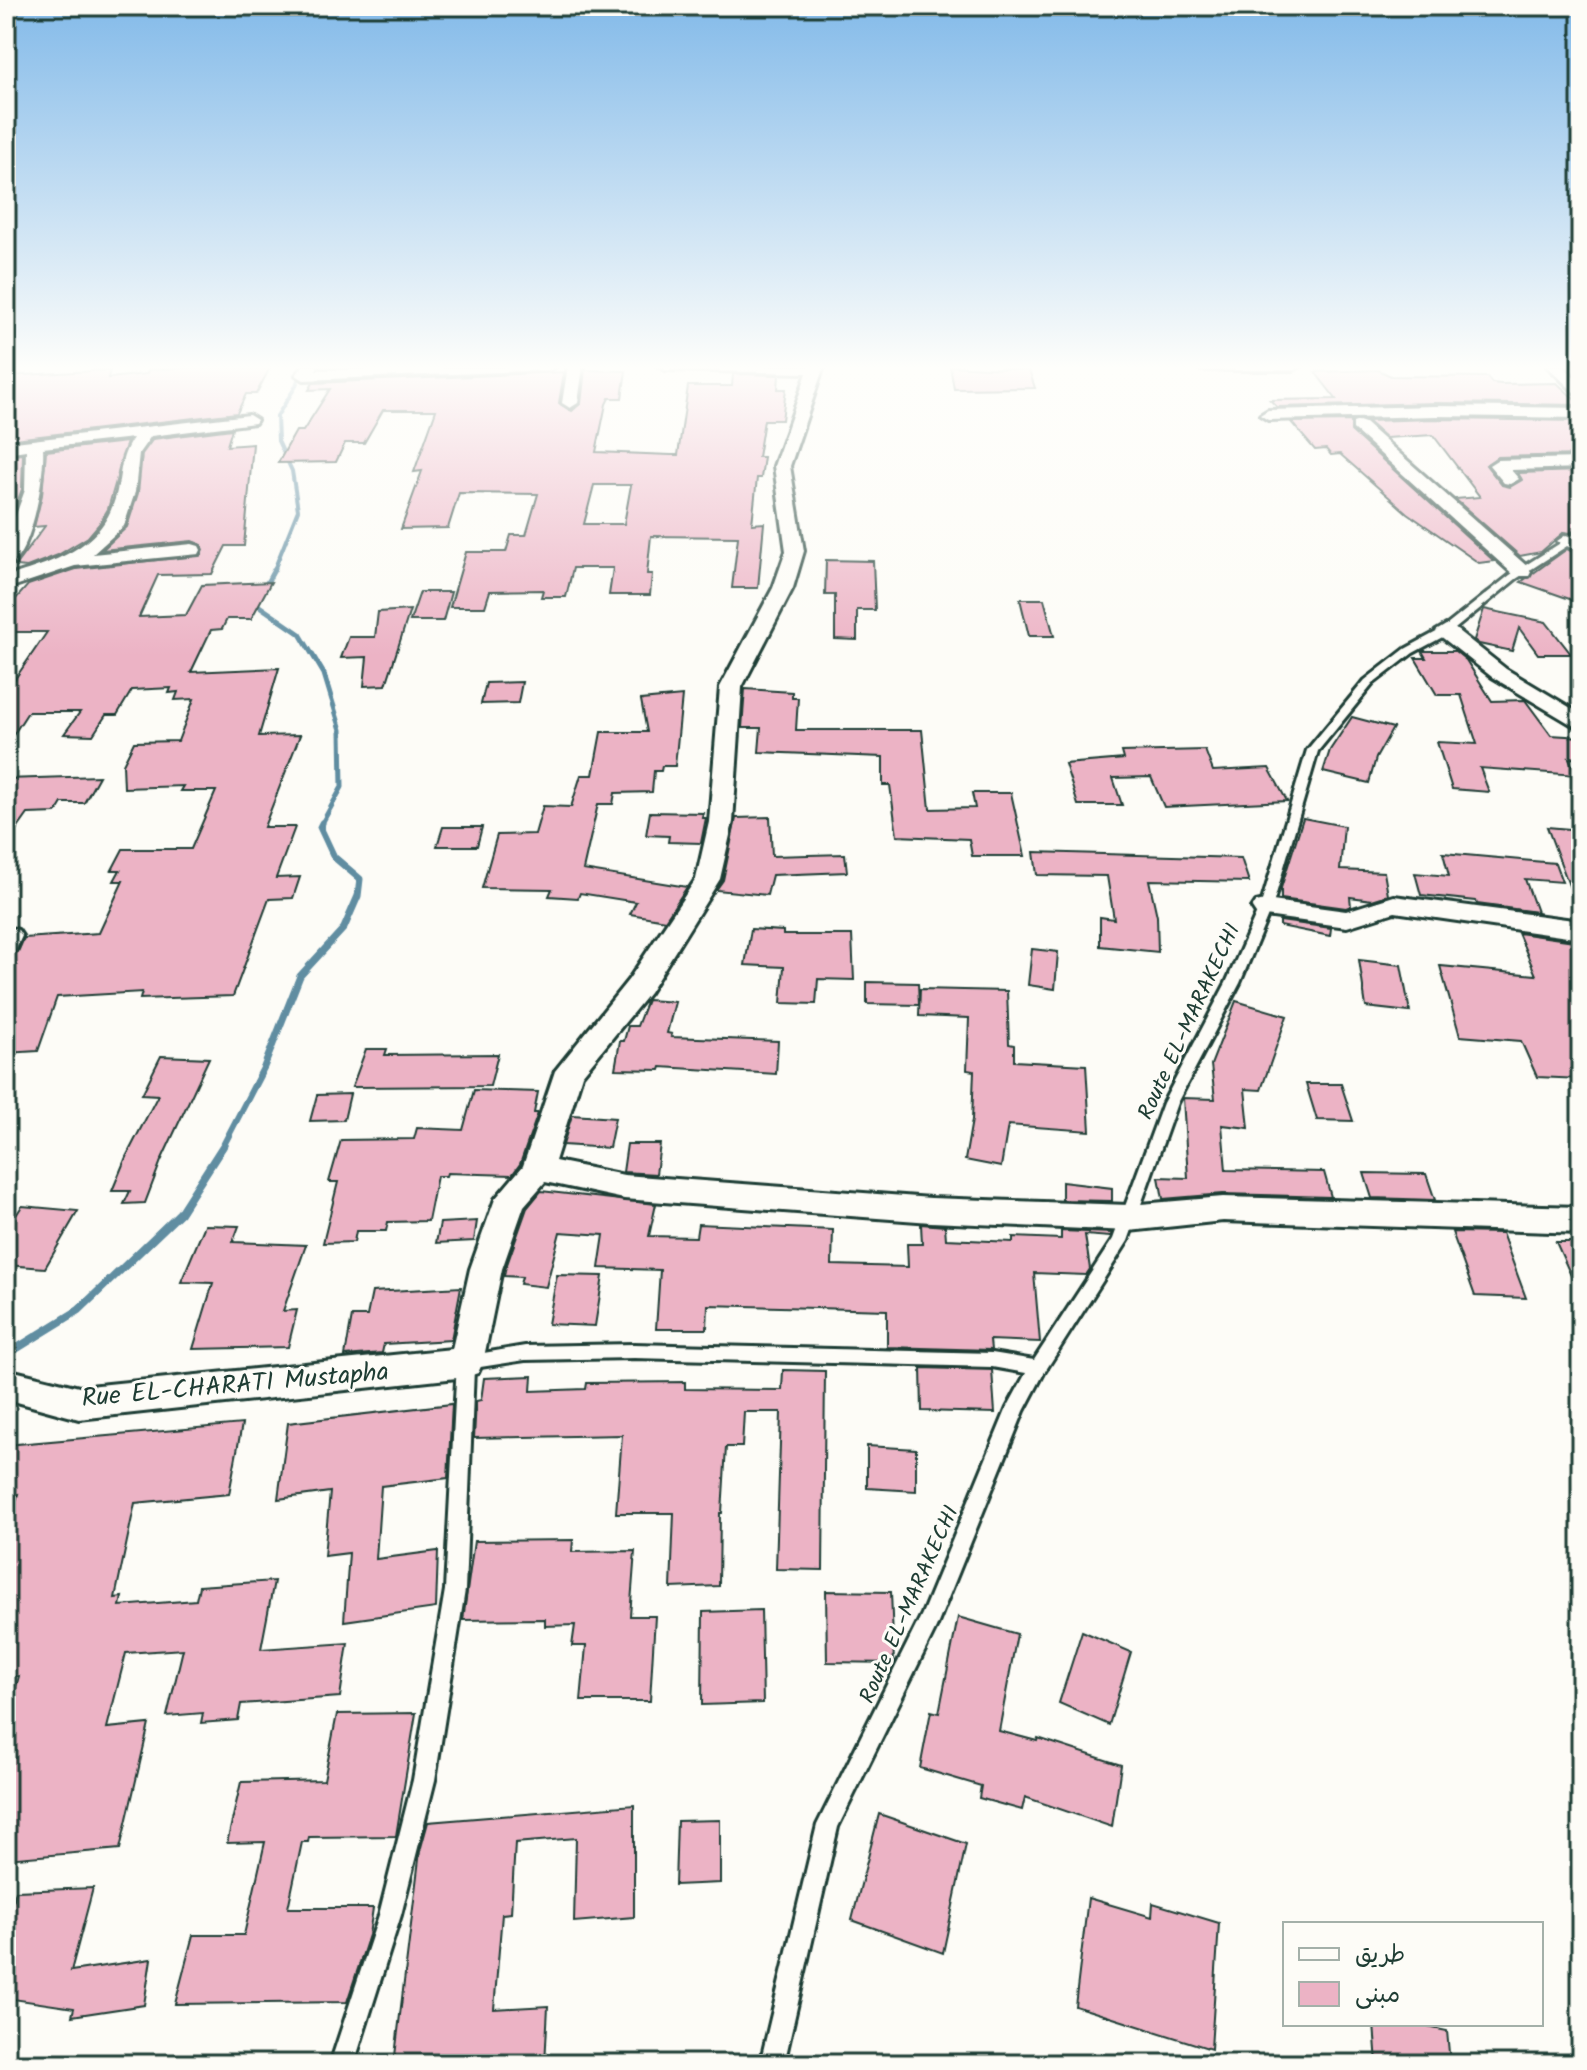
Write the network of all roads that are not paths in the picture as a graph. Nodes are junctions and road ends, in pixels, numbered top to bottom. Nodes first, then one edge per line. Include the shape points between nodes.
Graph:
1 (37, 463) edge
2 (130, 463) edge
3 (783, 463) edge
4 (1400, 463) edge
5 (1581, 463) edge
6 (1510, 479) dead end
7 (1576, 540) edge
8 (192, 550) dead end
9 (6, 561) edge
10 (73, 561) junction
11 (1522, 572) junction
12 (6, 583) edge
13 (1446, 631) junction
14 (1581, 723) edge
15 (1265, 908) junction
16 (1581, 930) edge
17 (6, 936) edge
18 (6, 945) edge
19 (537, 1169) junction
20 (1129, 1218) junction
21 (1581, 1220) edge
22 (466, 1362) junction
23 (1038, 1368) junction
24 (6, 1384) edge
25 (342, 2064) edge
26 (772, 2064) edge

1 - 9 street via 31,506
2 - 10 street via 115,526
3 - 19 street via 795,551 783,588 731,687 721,822 708,879 639,986 569,1071
4 - 11 street
5 - 6 street via 1497,465
7 - 11 lane, Route EL-MARAKECHI
8 - 10 street
10 - 12 street
11 - 13 lane, Route EL-MARAKECHI
13 - 14 street via 1499,673
13 - 15 lane, Route EL-MARAKECHI via 1369,682 1313,750
15 - 16 street via 1347,919 1394,904
15 - 20 lane, Route EL-MARAKECHI via 1233,983 1170,1103
17 - 18 street
19 - 20 street via 624,1187 931,1210
19 - 22 street via 511,1199 486,1269
20 - 21 street via 1223,1209
20 - 23 lane, Route EL-MARAKECHI via 1120,1241
22 - 23 lane via 525,1353 634,1351 992,1360
22 - 24 street, Rue EL-CHARATI Mustapha via 79,1403
22 - 25 lane via 455,1590 424,1780 390,1915
23 - 26 lane, Route EL-MARAKECHI via 1016,1408 929,1621 828,1825

